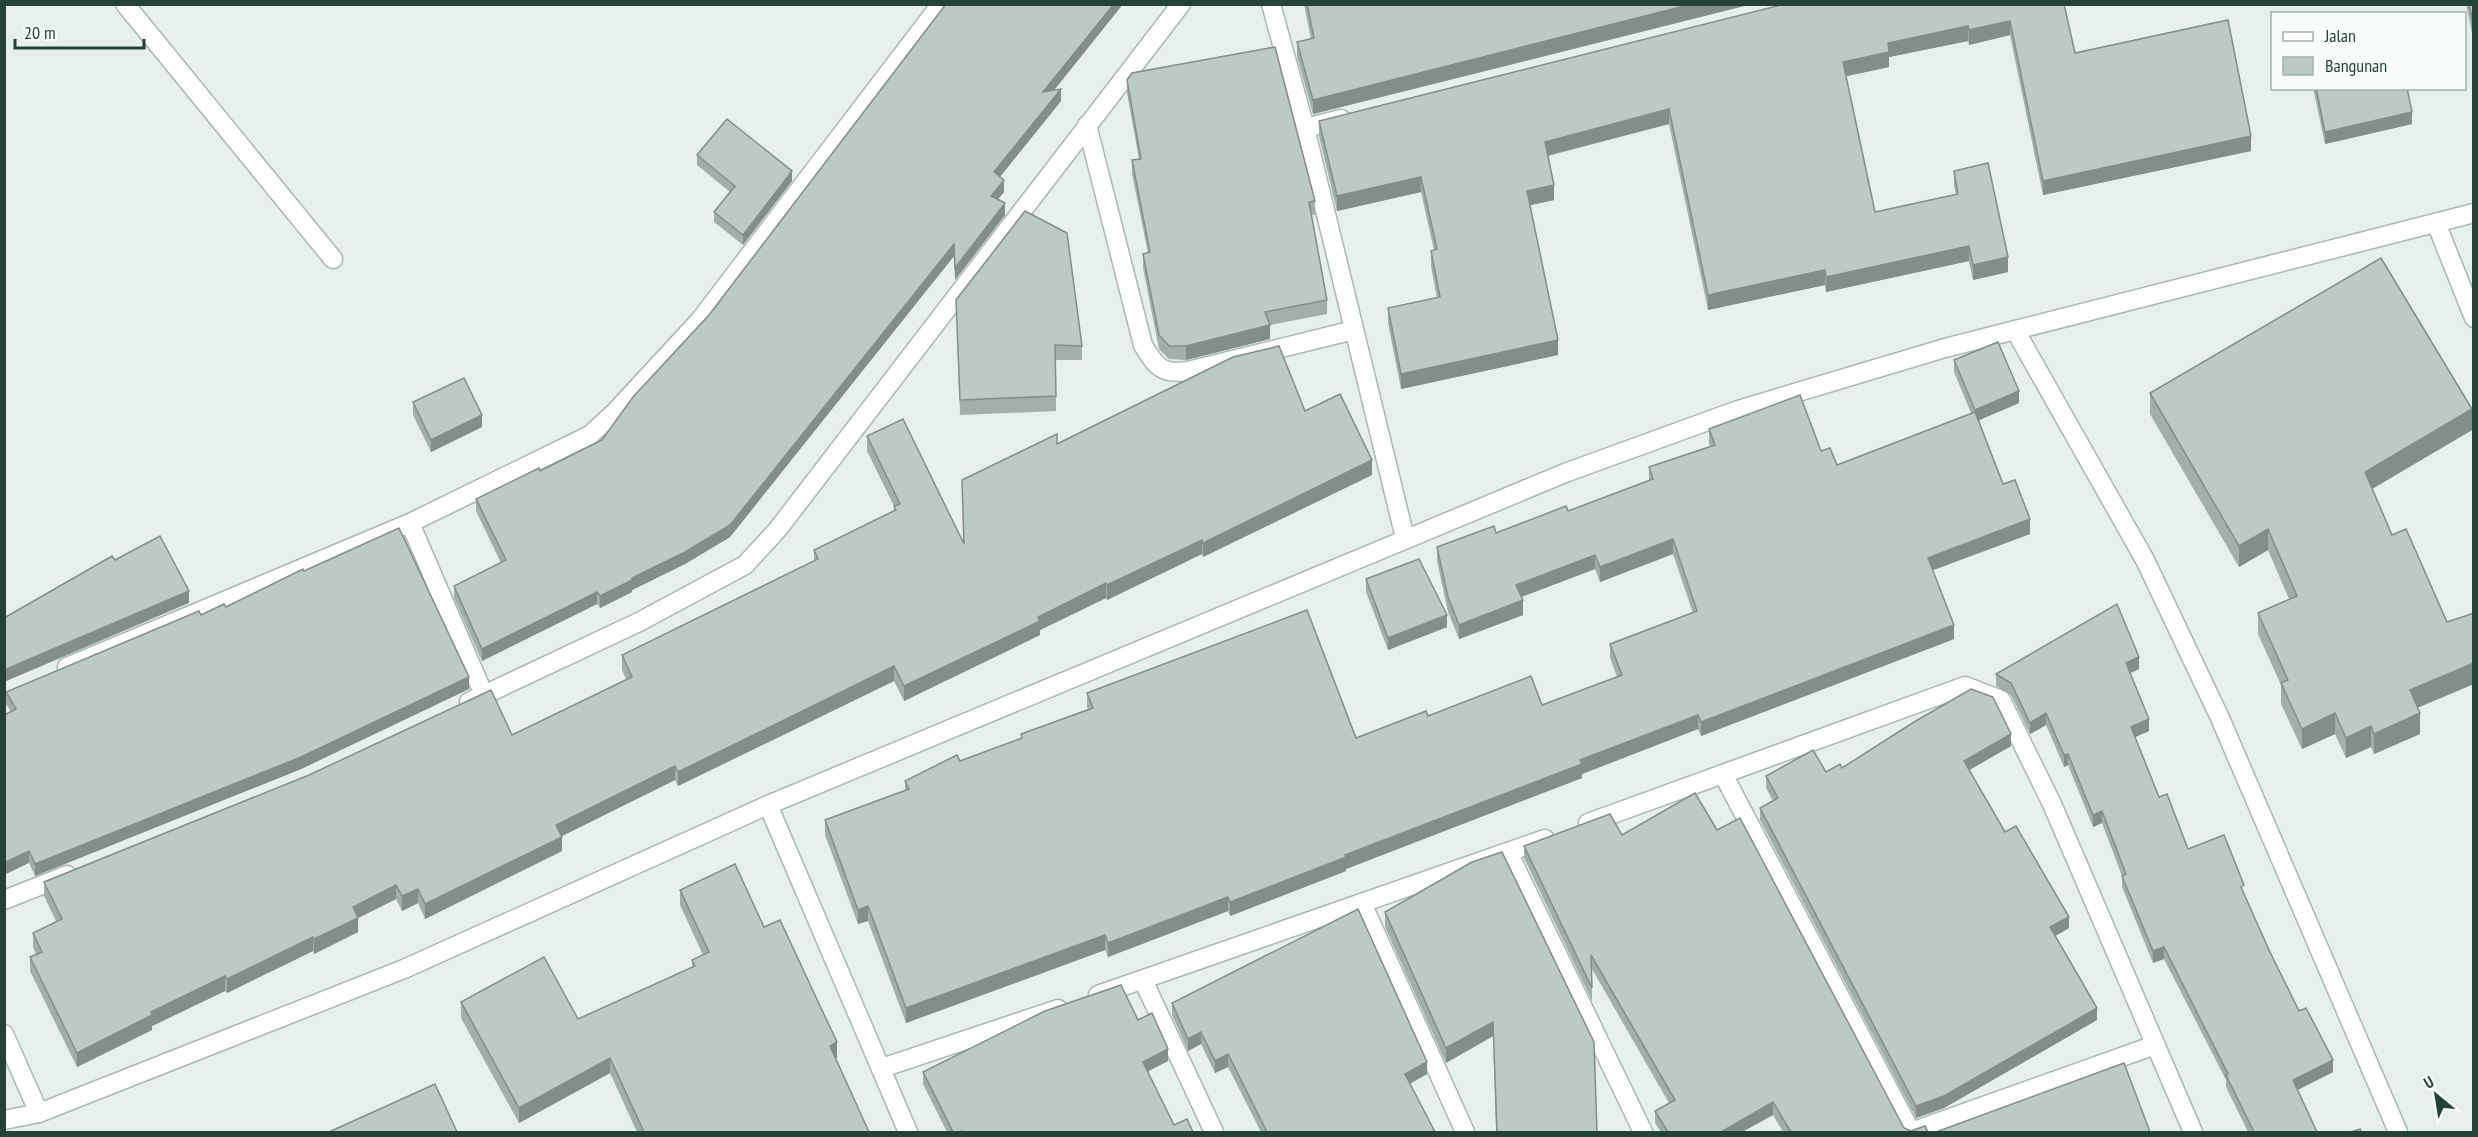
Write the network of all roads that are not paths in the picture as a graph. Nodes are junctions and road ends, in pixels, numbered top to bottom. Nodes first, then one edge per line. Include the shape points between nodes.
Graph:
1 (125, 4) edge
2 (940, 4) edge
3 (1180, 4) edge
4 (1271, 4) edge
5 (1363, 113) edge
6 (1087, 125) junction
7 (1305, 128) junction
8 (2474, 213) edge
9 (2436, 223) junction
10 (333, 259) dead end
11 (2474, 318) edge
12 (1354, 330) junction
13 (2015, 330) junction
14 (410, 523) junction
15 (1405, 538) junction
16 (46, 675) edge
17 (484, 695) junction
18 (452, 710) edge
19 (1723, 774) junction
20 (768, 805) junction
21 (1508, 852) junction
22 (82, 869) edge
23 (4, 900) edge
24 (1362, 903) junction
25 (1143, 980) junction
26 (4, 1034) edge
27 (2155, 1045) junction
28 (882, 1068) junction
29 (39, 1113) junction
30 (4, 1120) edge
31 (908, 1132) edge
32 (1214, 1132) edge
33 (1465, 1132) edge
34 (1643, 1132) edge
35 (1911, 1132) edge
36 (2193, 1132) edge
37 (2398, 1132) edge

1 - 10 street
2 - 14 street via 700,320 615,412 590,435
3 - 6 street
4 - 7 street
5 - 7 street
6 - 12 street via 1143,345 1154,365 1174,373 1188,371
6 - 17 street via 778,529 745,565 639,622
7 - 12 street
8 - 9 street
9 - 11 street
9 - 13 street
12 - 15 street
13 - 15 street via 1738,410 1565,473
13 - 37 street via 2150,571 2220,718
14 - 16 street
14 - 17 street
15 - 20 street
17 - 18 street
19 - 21 street
19 - 27 street via 1965,686 2001,700 2052,804
19 - 35 street
20 - 28 street
20 - 29 street via 404,969
21 - 24 street
21 - 34 street
22 - 23 street
24 - 25 street
24 - 33 street
25 - 28 street
25 - 32 street
26 - 29 street
27 - 35 street
27 - 36 street
28 - 31 street
29 - 30 street

